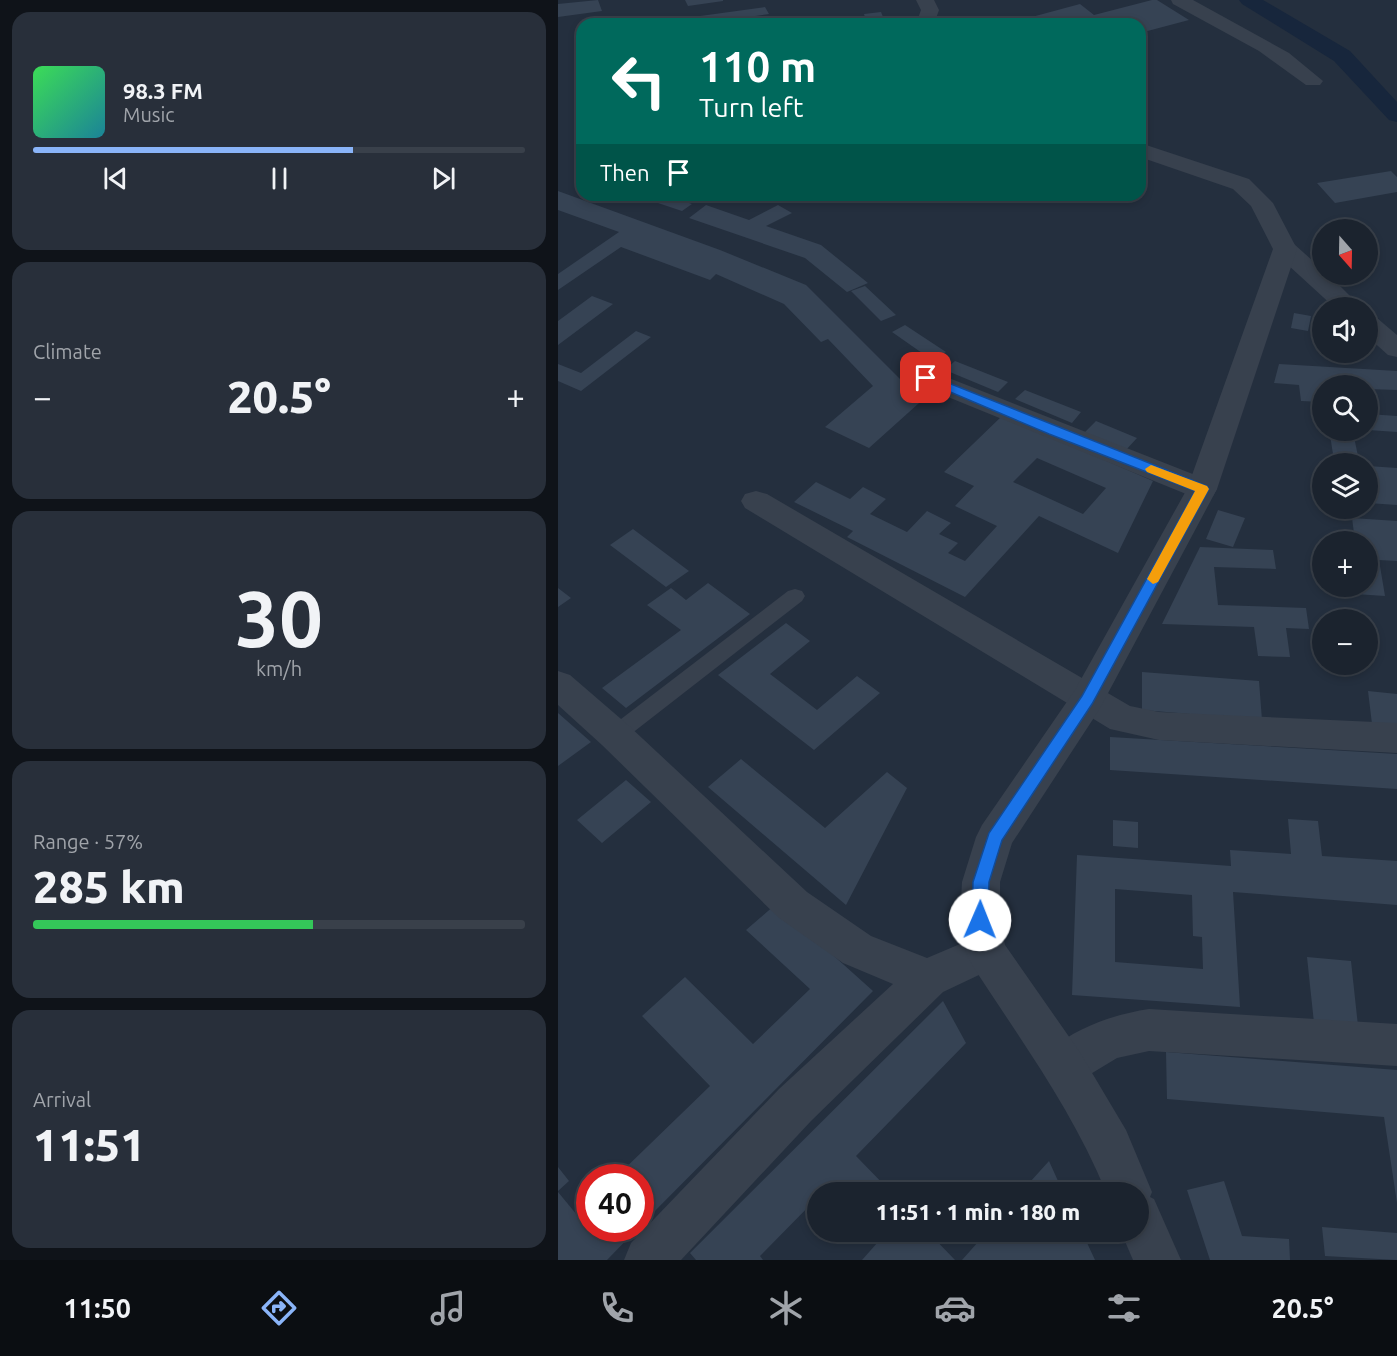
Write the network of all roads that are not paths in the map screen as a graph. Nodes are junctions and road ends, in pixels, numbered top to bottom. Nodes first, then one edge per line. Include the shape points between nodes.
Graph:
1 (925, 0) edge
2 (1180, 0) edge
3 (927, 18) edge
4 (1313, 81) dead end
5 (1146, 152) edge
6 (1285, 249) junction
7 (1338, 297) edge
8 (1378, 332) edge
9 (1397, 349) edge
10 (926, 378) dead end
11 (1203, 489) junction
12 (756, 501) dead end
13 (795, 596) dead end
14 (558, 685) edge
15 (1087, 700) junction
16 (615, 735) junction
17 (1397, 738) edge
18 (986, 951) junction
19 (928, 978) junction
20 (1397, 1046) edge
21 (1064, 1066) junction
22 (1125, 1182) edge
23 (1149, 1241) edge
24 (648, 1260) edge
25 (1157, 1260) edge

1 - 3 street via 930,10
2 - 4 street via 1252,39
5 - 6 street via 1241,184 1261,203
6 - 7 street
6 - 11 street
8 - 9 street
10 - 11 street
11 - 15 street
12 - 15 street
13 - 16 lane
14 - 16 street
15 - 17 street via 1137,724
15 - 18 street via 994,837 981,882 980,920
16 - 19 street via 793,904 857,950
18 - 19 street
18 - 21 street
19 - 24 street via 795,1105
20 - 21 street via 1149,1030 1102,1041
21 - 22 street via 1110,1146
23 - 25 street

